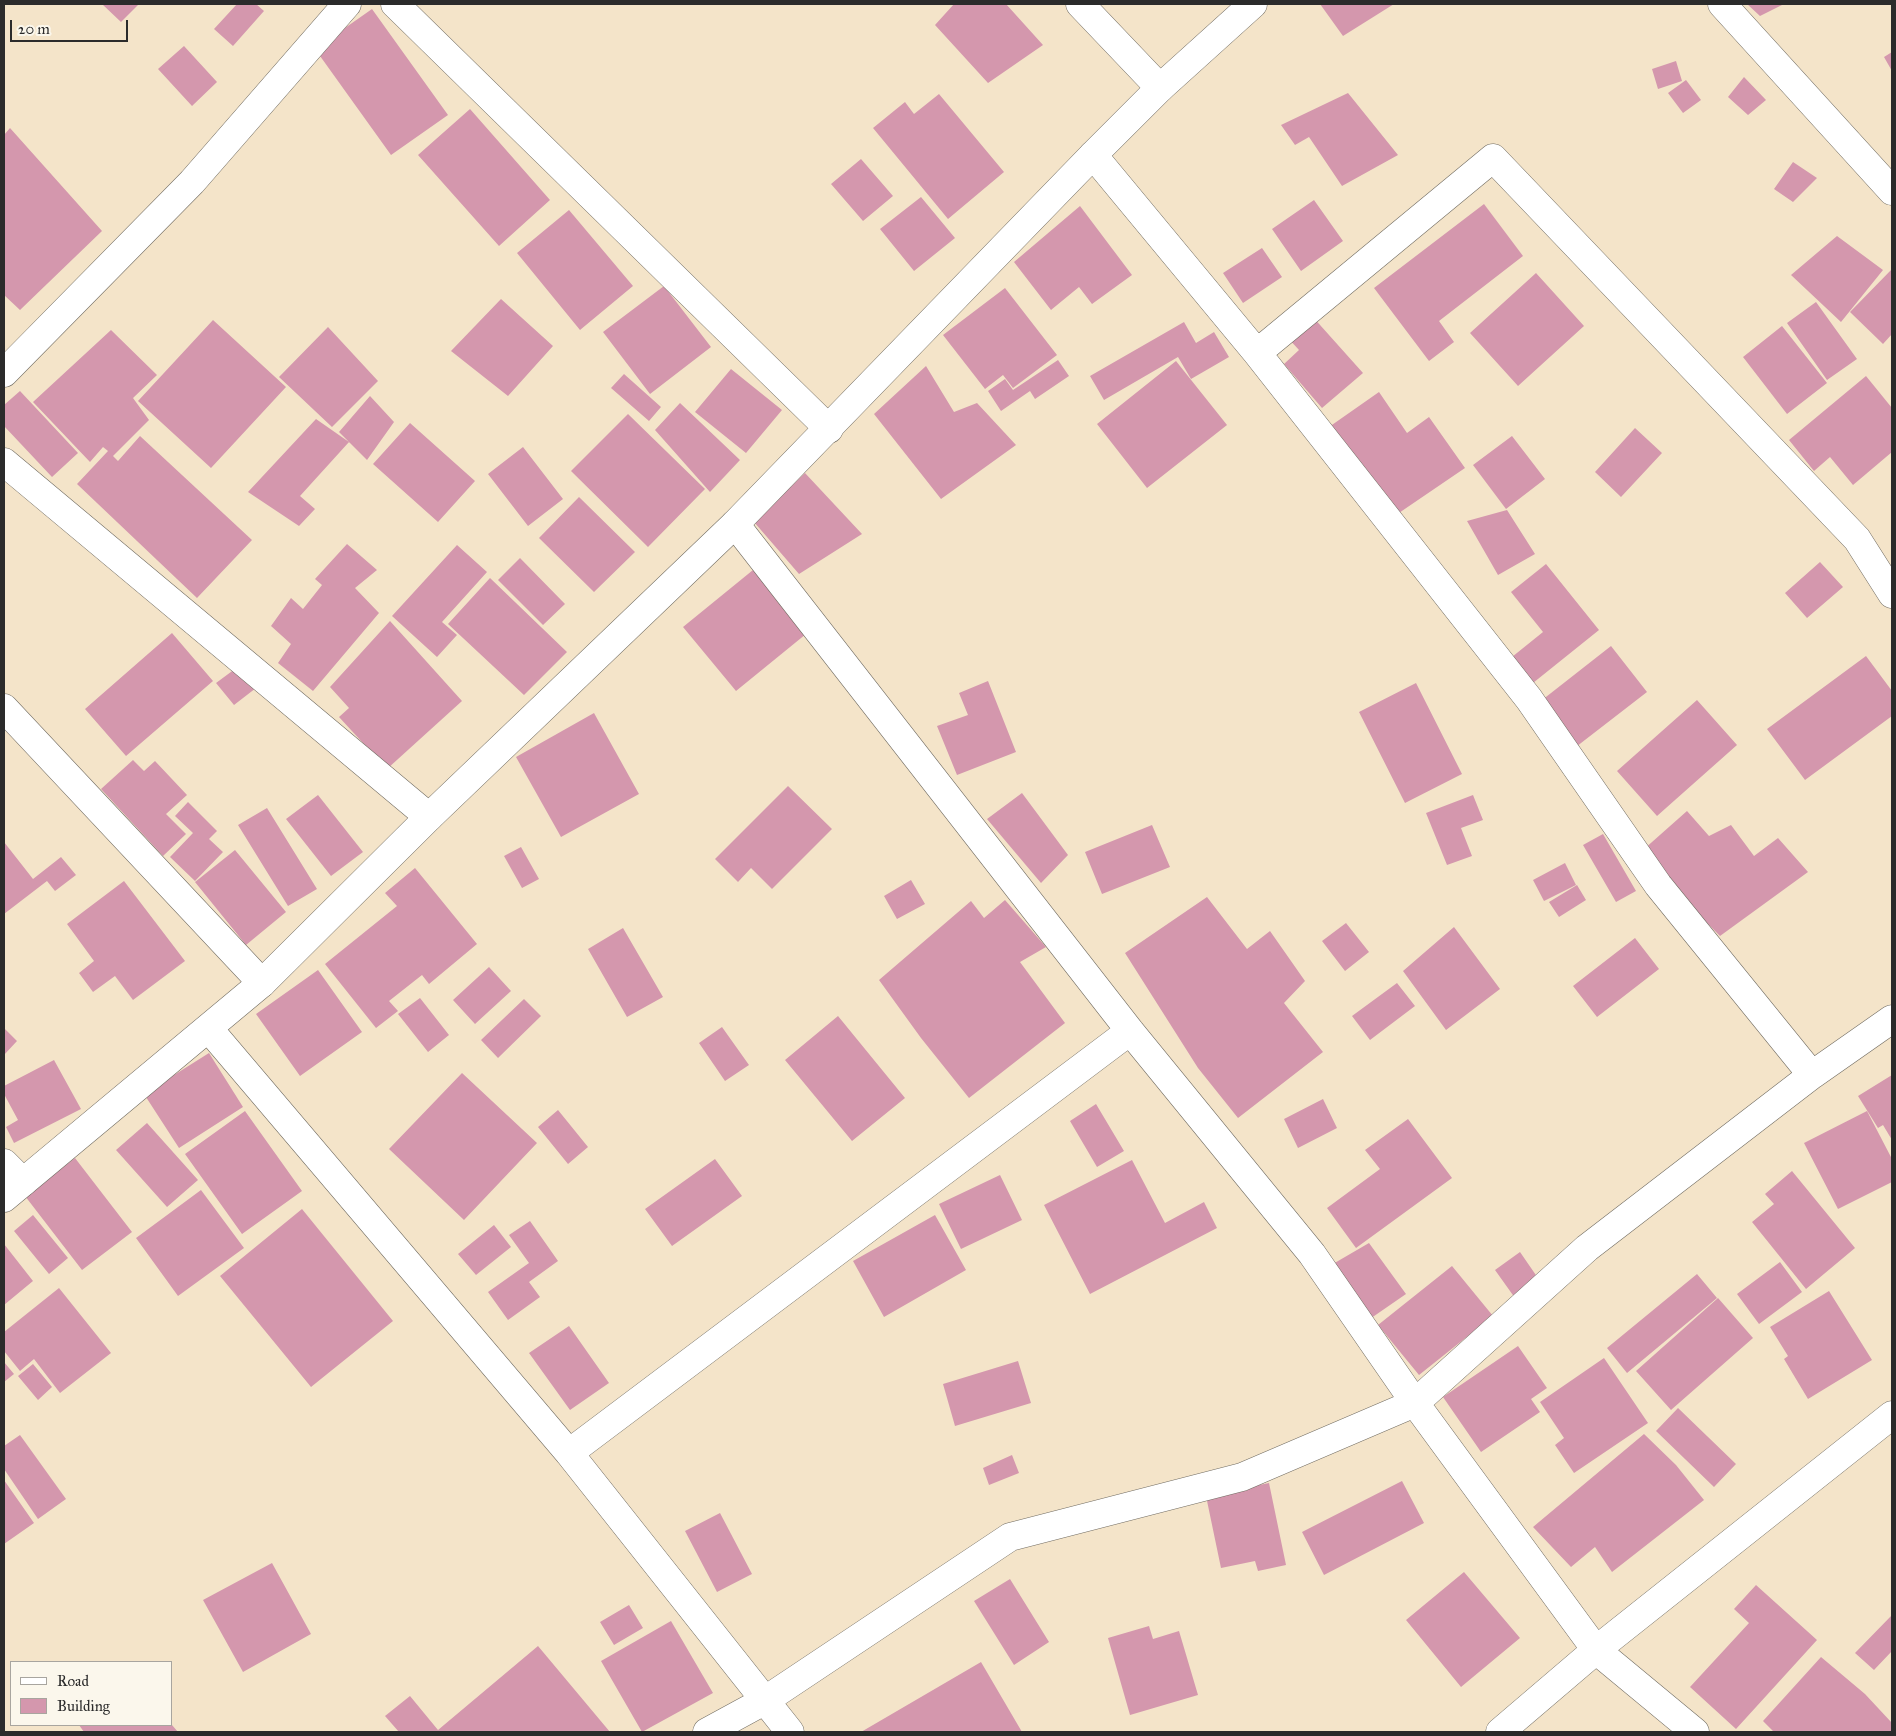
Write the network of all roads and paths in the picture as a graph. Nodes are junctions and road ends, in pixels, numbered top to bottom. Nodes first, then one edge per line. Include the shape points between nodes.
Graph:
1 (347, 4) edge
2 (395, 4) edge
3 (1080, 4) edge
4 (1253, 4) edge
5 (1722, 4) edge
6 (1160, 88) junction
7 (1093, 154) junction
8 (1892, 191) edge
9 (1257, 353) junction
10 (4, 373) edge
11 (828, 429) junction
12 (4, 462) edge
13 (735, 524) junction
14 (1892, 594) edge
15 (4, 708) edge
16 (429, 817) junction
17 (262, 983) junction
18 (1892, 1019) edge
19 (209, 1029) junction
20 (1130, 1031) junction
21 (1812, 1075) junction
22 (10, 1181) edge
23 (1415, 1404) junction
24 (1892, 1415) edge
25 (568, 1453) junction
26 (1596, 1650) junction
27 (764, 1701) junction
28 (707, 1732) edge
29 (790, 1732) edge
30 (1500, 1732) edge
31 (1695, 1732) edge

1 - 10 street via 192,182
2 - 11 street
3 - 6 street
4 - 6 street
5 - 8 street
6 - 7 street
7 - 9 street
7 - 11 street
9 - 14 street via 1493,158 1857,539
9 - 21 street via 1529,699 1658,885
11 - 13 street
12 - 16 street
13 - 16 street
13 - 20 street
15 - 17 street
16 - 17 street
17 - 19 street
18 - 21 street
19 - 22 street
19 - 25 street
20 - 23 street via 1312,1254
20 - 25 street
21 - 23 street via 1587,1248
23 - 26 street
23 - 27 street via 1242,1477 1010,1537
24 - 26 street
25 - 27 street
26 - 30 street
26 - 31 street
27 - 28 street
27 - 29 street

